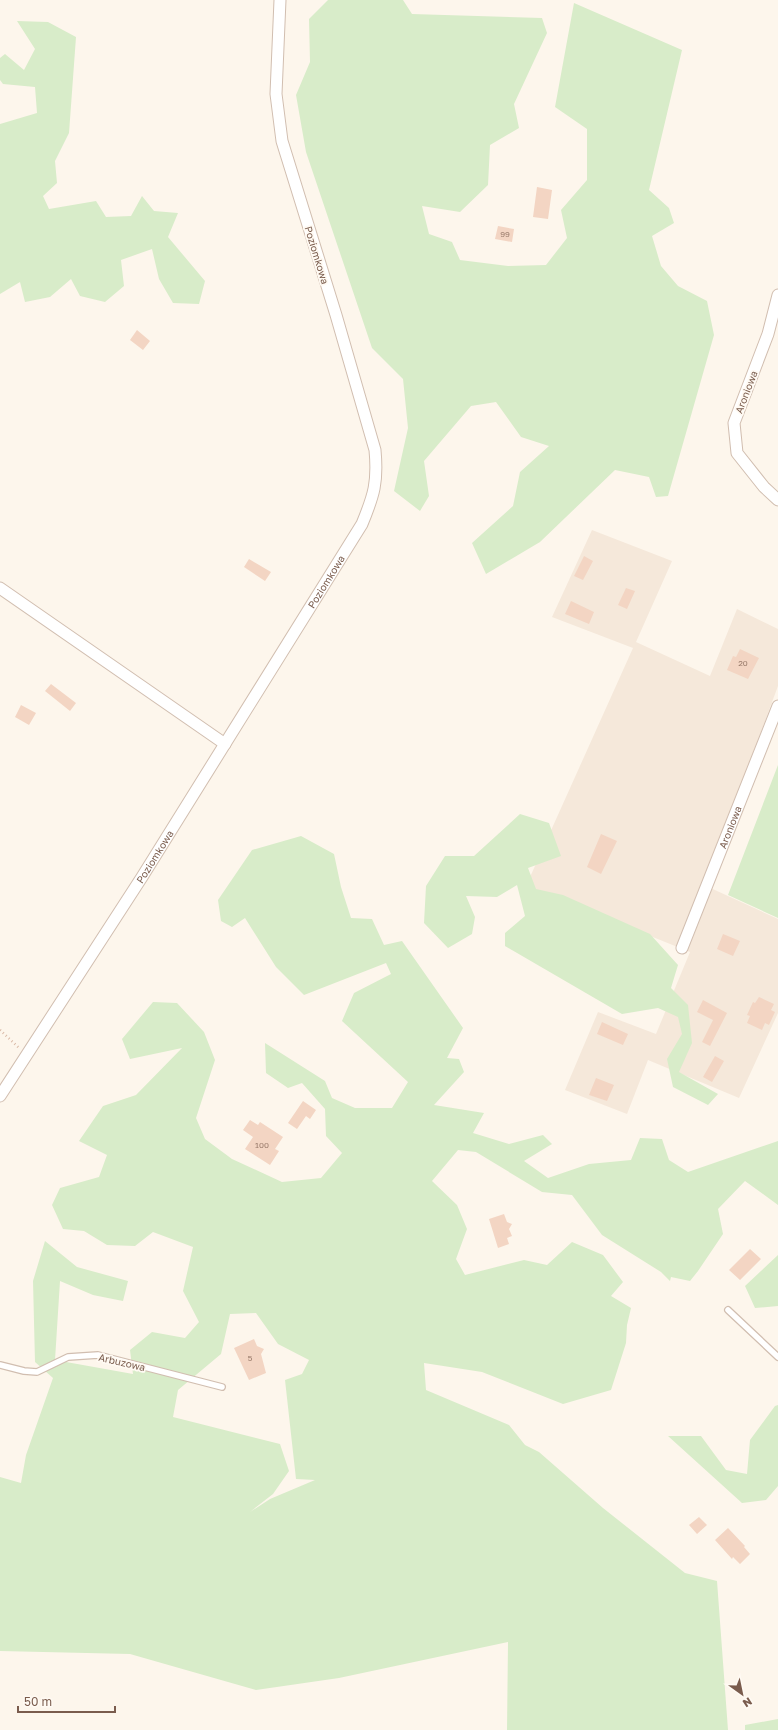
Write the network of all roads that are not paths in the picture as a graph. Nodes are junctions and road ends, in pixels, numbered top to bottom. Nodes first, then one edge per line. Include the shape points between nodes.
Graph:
1 (280, 0) edge
2 (778, 295) edge
3 (778, 500) edge
4 (0, 588) edge
5 (778, 706) edge
6 (225, 744) junction
7 (682, 948) dead end
8 (0, 1096) edge
9 (728, 1310) dead end
10 (778, 1357) edge
11 (0, 1364) edge
12 (222, 1387) dead end

1 - 6 street, Poziomkowa via 276,94 282,141 371,435 377,473 373,496 362,524
2 - 3 street, Aroniowa via 768,334 734,423 737,453 764,487
4 - 6 street
5 - 7 street, Aroniowa
6 - 8 street, Poziomkowa
9 - 10 lane
11 - 12 lane, Arbuzowa via 37,1372 68,1357 98,1356

